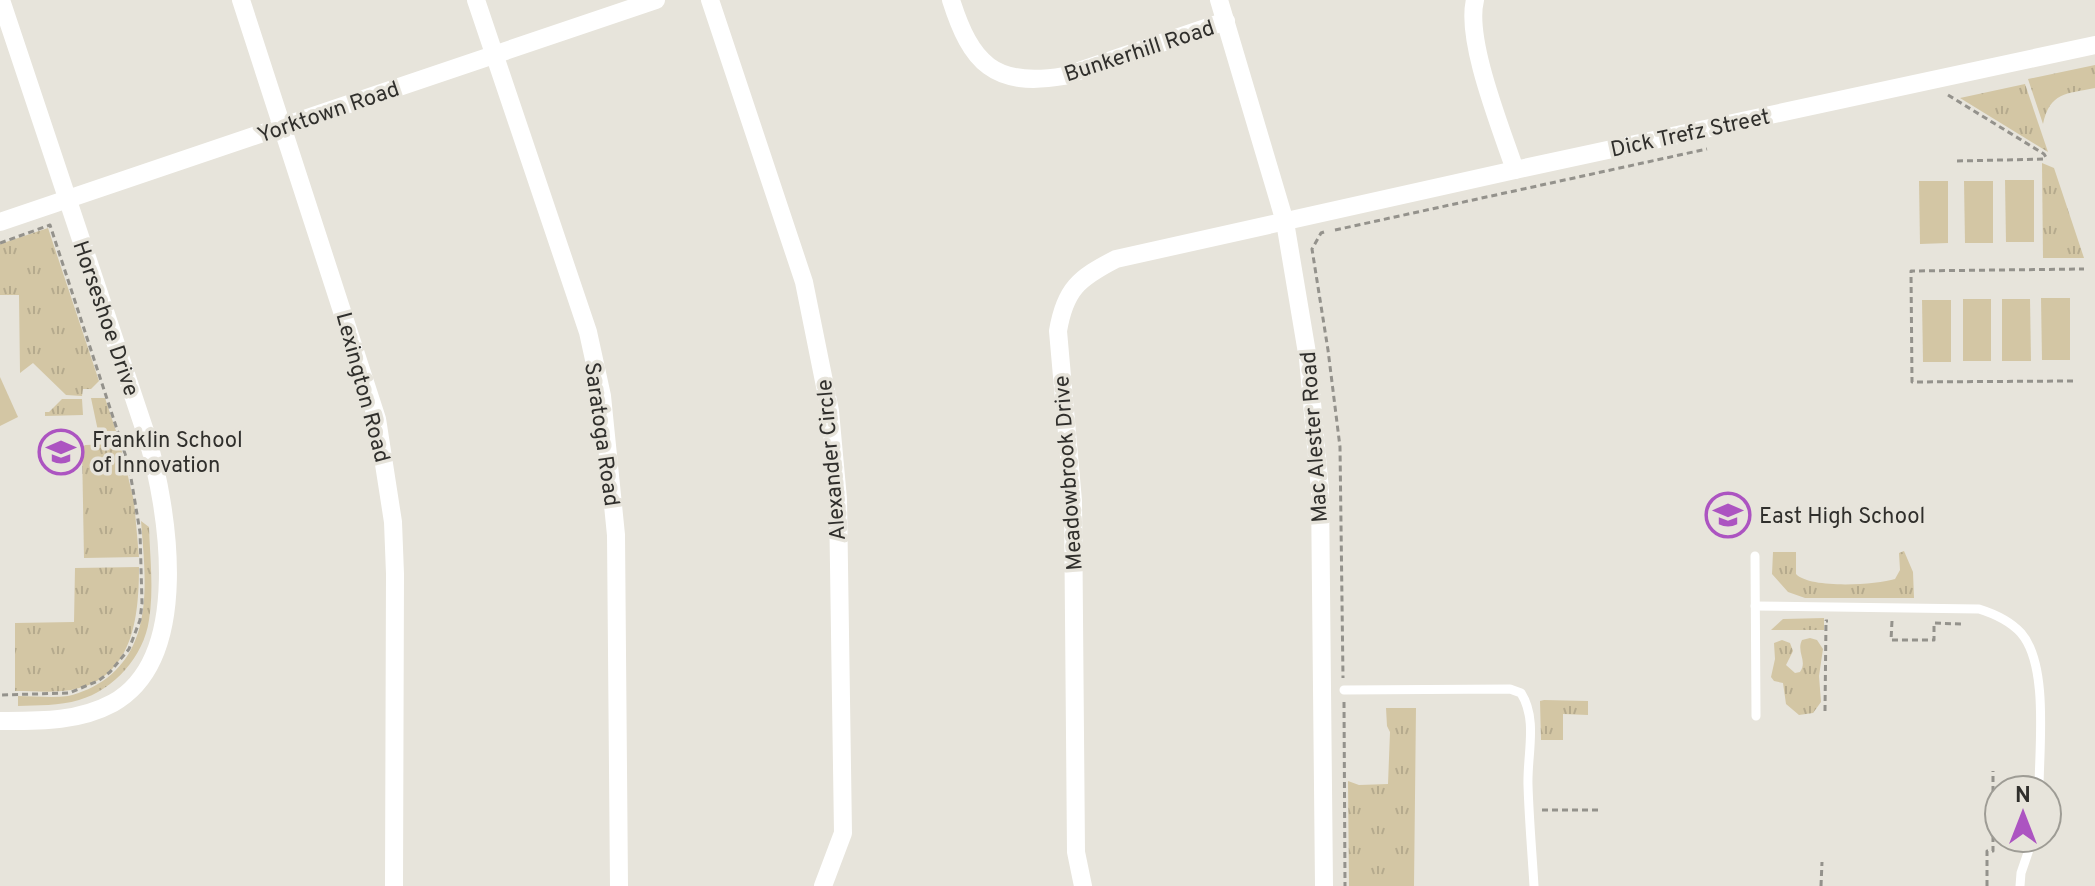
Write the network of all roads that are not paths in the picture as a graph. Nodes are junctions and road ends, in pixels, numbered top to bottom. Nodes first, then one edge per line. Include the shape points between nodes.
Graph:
1 (1, 0) edge
2 (241, 0) edge
3 (476, 0) edge
4 (656, 0) edge
5 (710, 0) edge
6 (951, 0) edge
7 (1219, 0) edge
8 (1475, 0) edge
9 (1226, 21) junction
10 (2095, 45) edge
11 (494, 54) junction
12 (283, 126) junction
13 (1515, 170) junction
14 (67, 200) junction
15 (0, 222) edge
16 (1285, 222) junction
17 (1755, 556) dead end
18 (1755, 606) junction
19 (1344, 690) road end
20 (1756, 716) dead end
21 (0, 721) edge
22 (2039, 774) edge
23 (2028, 854) edge
24 (394, 886) edge
25 (619, 886) edge
26 (823, 886) edge
27 (1083, 886) edge
28 (1324, 886) edge
29 (1534, 886) edge
30 (2020, 886) edge

1 - 14 street, Horseshoe Drive
2 - 12 street, Lexington Road
3 - 11 street, Saratoga Road
4 - 11 street, Yorktown Road
5 - 26 street, Alexander Circle via 804,282 830,411 838,499 843,833
6 - 9 street, Bunkerhill Road via 960,30 978,59 993,70 1040,80
7 - 9 street, Mac Alester Road
8 - 13 street via 1472,26 1477,51
9 - 16 street, Mac Alester Road
10 - 13 street, Dick Trefz Street
11 - 12 street, Yorktown Road
11 - 25 street, Saratoga Road via 588,332 602,396 616,535
12 - 14 street, Yorktown Road
12 - 24 street, Lexington Road via 367,382 386,462 395,574
13 - 16 street, Dick Trefz Street
14 - 15 street, Yorktown Road
14 - 21 street, Horseshoe Drive via 156,469 163,501 163,635 145,672 116,701 69,718
16 - 27 street, Meadowbrook Drive via 1116,259 1079,280 1061,311 1058,354 1073,501 1076,852
16 - 28 street, Mac Alester Road via 1308,359 1318,462
17 - 18 lane
18 - 20 lane
18 - 22 lane via 1979,609 2006,620 2021,632 2037,668
19 - 29 lane via 1521,693 1529,706 1531,728 1528,782
23 - 30 lane

